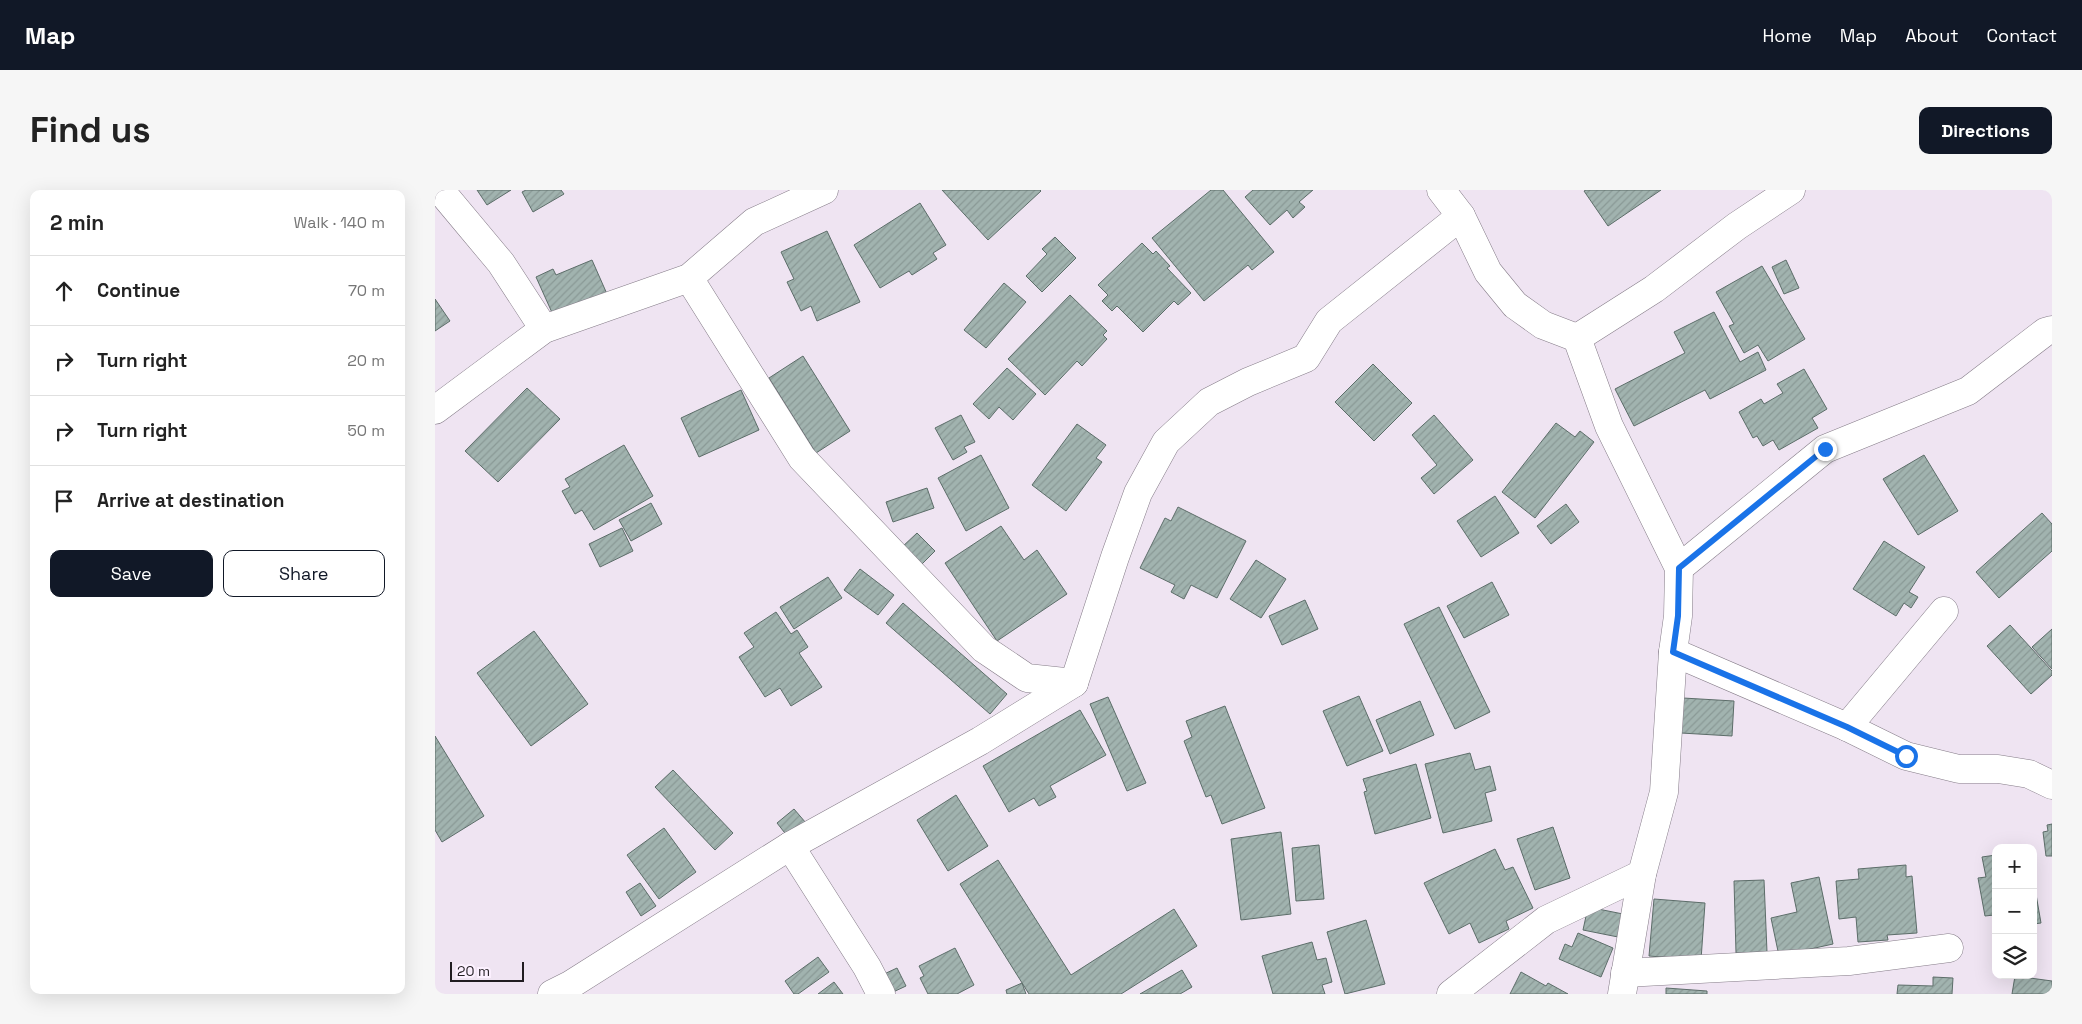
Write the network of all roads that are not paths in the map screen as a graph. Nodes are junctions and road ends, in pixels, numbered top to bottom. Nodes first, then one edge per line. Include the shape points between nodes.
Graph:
1 (440, 190) edge
2 (824, 190) edge
3 (1441, 190) edge
4 (1789, 191) edge
5 (1461, 216) junction
6 (689, 278) junction
7 (544, 329) junction
8 (2052, 330) edge
9 (1577, 338) junction
10 (435, 410) edge
11 (1679, 568) junction
12 (1944, 611) dead end
13 (1673, 652) junction
14 (1074, 683) junction
15 (1847, 727) junction
16 (2052, 785) edge
17 (790, 846) junction
18 (1642, 874) junction
19 (1949, 948) dead end
20 (1624, 984) edge
21 (552, 994) edge
22 (881, 994) edge
23 (1451, 994) edge

1 - 7 street via 501,263
2 - 6 street via 754,222
3 - 5 street
4 - 9 street via 1653,289
5 - 9 street via 1488,272 1515,305 1543,325
5 - 14 street via 1329,321 1306,358 1209,402 1166,442 1139,493
6 - 7 street
6 - 14 street via 802,458 983,649 1027,678
7 - 10 street
8 - 11 street via 2045,332 1969,392 1825,449
9 - 11 street via 1609,426
11 - 13 street
12 - 15 street
13 - 15 street
13 - 18 street via 1664,792
14 - 17 street via 980,741
15 - 16 street via 1906,756 1959,769 1998,769 2029,774
17 - 21 street
17 - 22 street via 867,966
18 - 20 street
18 - 23 street via 1546,920
19 - 20 street

